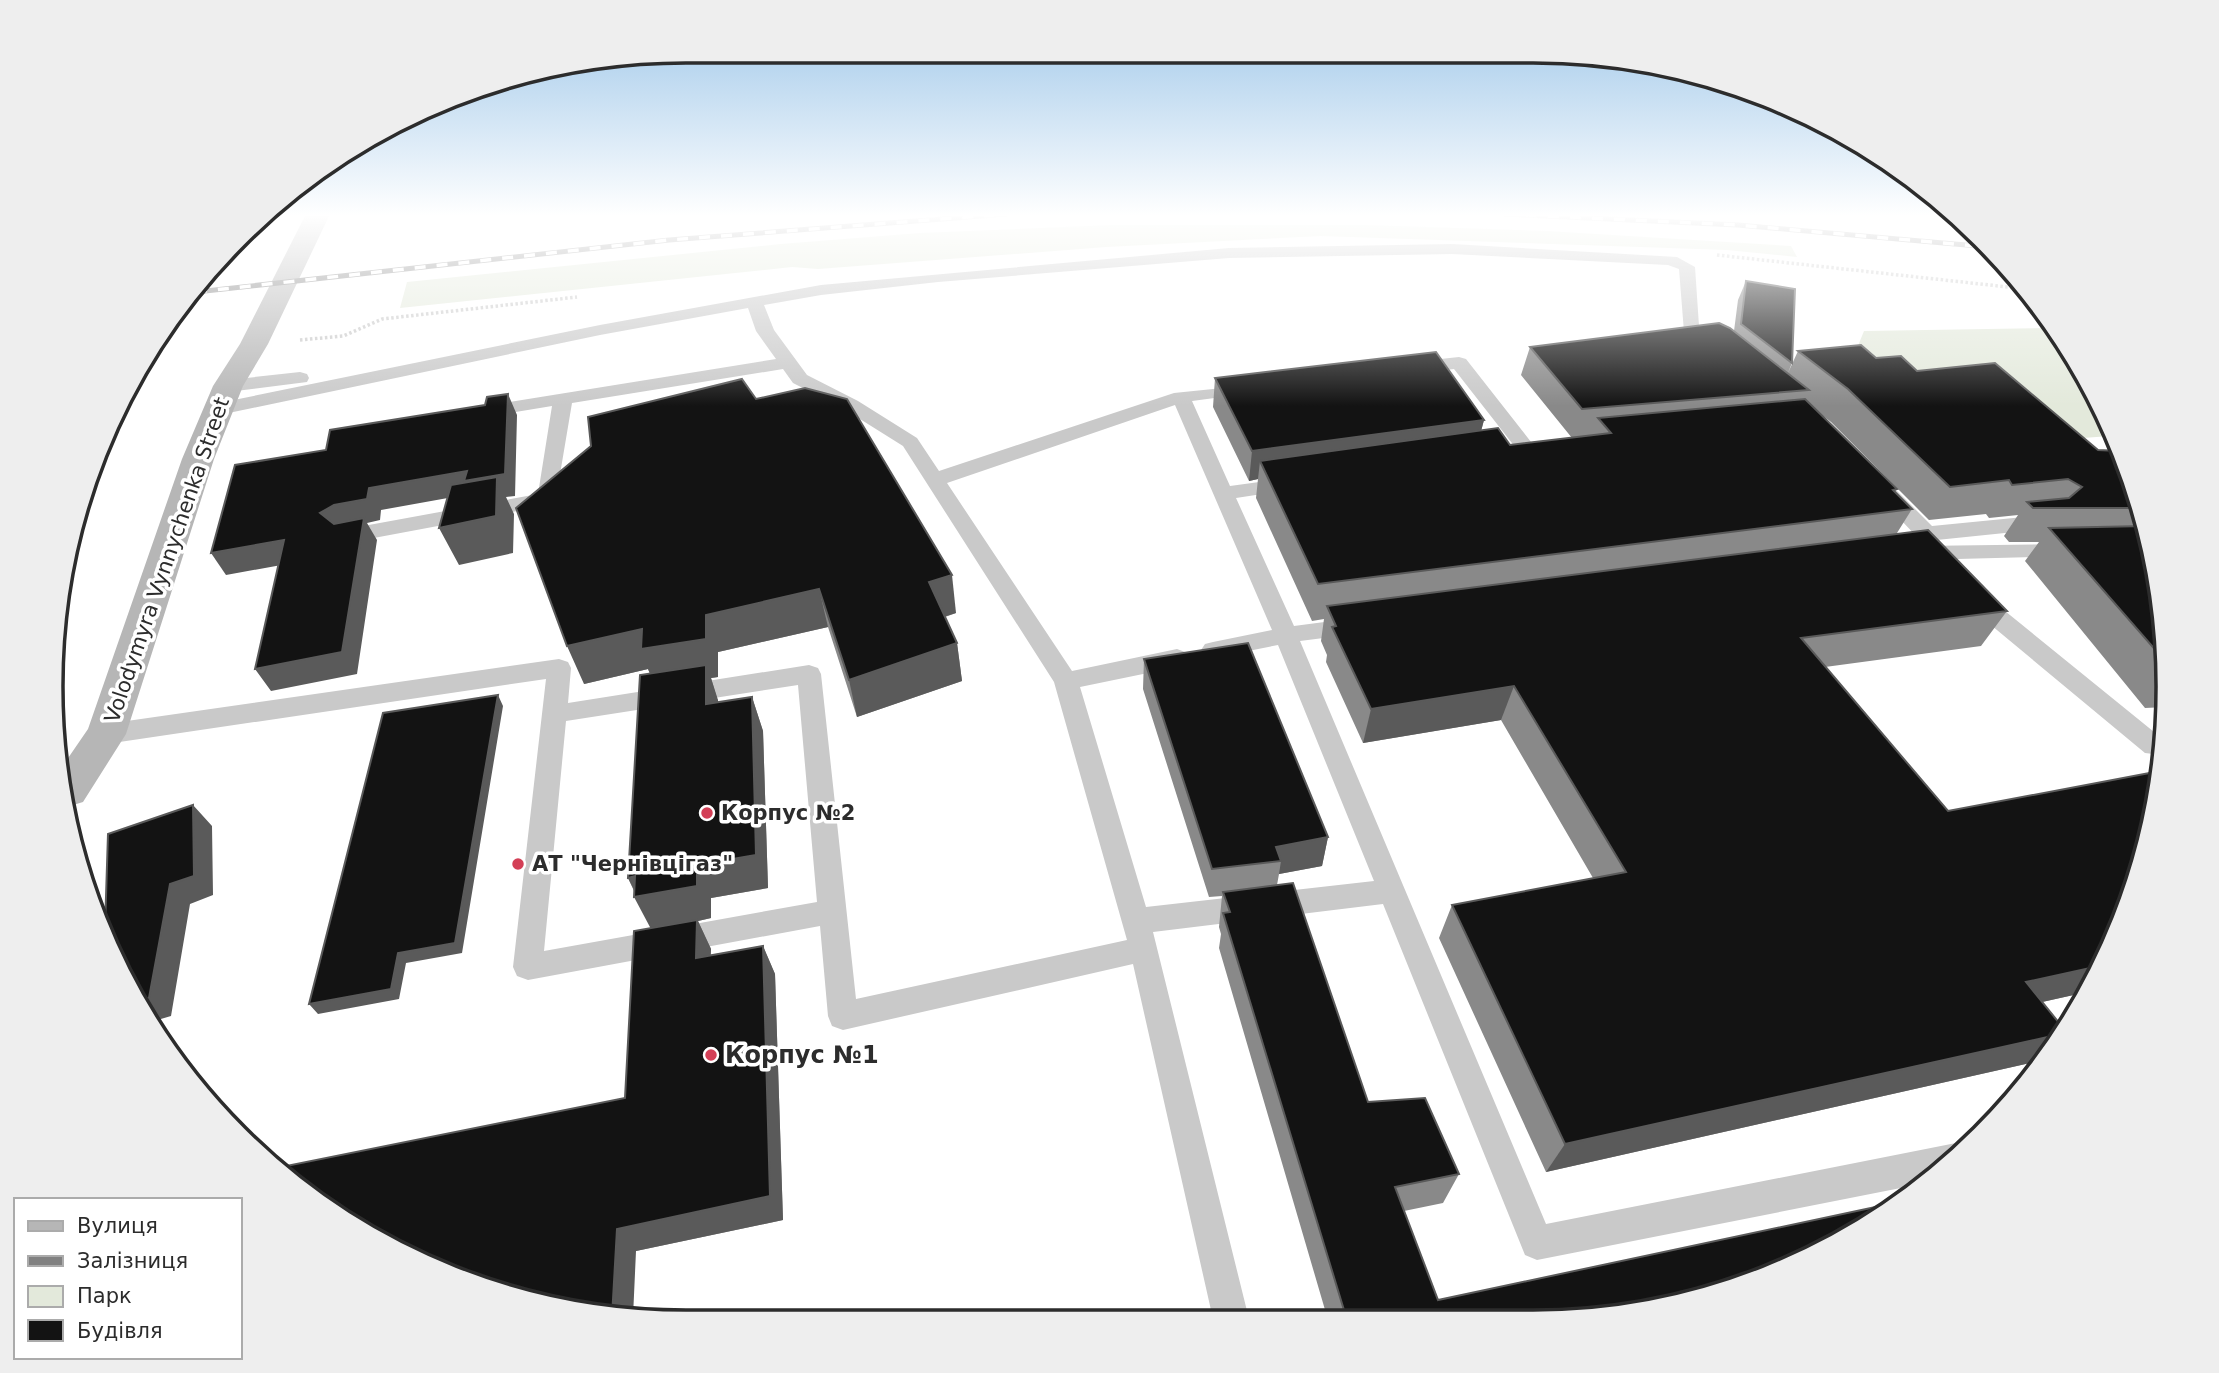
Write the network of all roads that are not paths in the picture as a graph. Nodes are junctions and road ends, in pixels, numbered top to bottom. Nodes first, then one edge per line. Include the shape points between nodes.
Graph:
1 (286, 278) edge
2 (928, 278) edge
3 (1688, 278) edge
4 (755, 304) junction
5 (1732, 354) edge
6 (787, 363) junction
7 (1389, 371) edge
8 (1264, 387) edge
9 (1181, 397) junction
10 (224, 398) junction
11 (563, 399) junction
12 (458, 416) edge
13 (1554, 449) edge
14 (1528, 452) junction
15 (1486, 457) edge
16 (934, 480) junction
17 (1306, 482) edge
18 (1877, 483) edge
19 (1223, 493) junction
20 (1870, 505) edge
21 (2044, 522) edge
22 (347, 536) edge
23 (2082, 551) edge
24 (1911, 554) junction
25 (1382, 622) edge
26 (1286, 635) junction
27 (1066, 681) junction
28 (554, 714) junction
29 (106, 734) junction
30 (2153, 744) edge
31 (71, 785) edge
32 (1392, 891) junction
33 (831, 912) junction
34 (1137, 921) junction
35 (1144, 949) junction
36 (1932, 1165) edge
37 (1229, 1310) edge

1 - 10 main road, Volodymyra Vynnychenka Street
2 - 4 lane via 821,289
3 - 5 lane via 1690,328
4 - 6 lane via 765,331
4 - 10 lane
6 - 11 lane
6 - 16 lane via 800,379 910,442
7 - 14 lane via 1459,363
8 - 9 lane
9 - 16 lane
9 - 19 lane
10 - 29 main road, Volodymyra Vynnychenka Street via 198,460
11 - 12 lane
11 - 22 lane via 548,499
13 - 14 lane
14 - 15 lane
16 - 27 lane
17 - 19 lane
18 - 21 lane via 1927,534
19 - 26 lane
20 - 24 lane
23 - 24 lane
24 - 30 lane via 1956,584
25 - 26 lane
26 - 27 lane
26 - 32 lane
27 - 34 lane
28 - 29 lane via 559,668
28 - 33 lane via 809,674
28 - 33 lane via 528,967
29 - 31 main road, Volodymyra Vynnychenka Street
32 - 34 lane
32 - 36 lane via 1537,1243
33 - 35 lane via 843,1016
34 - 35 lane
35 - 37 lane

